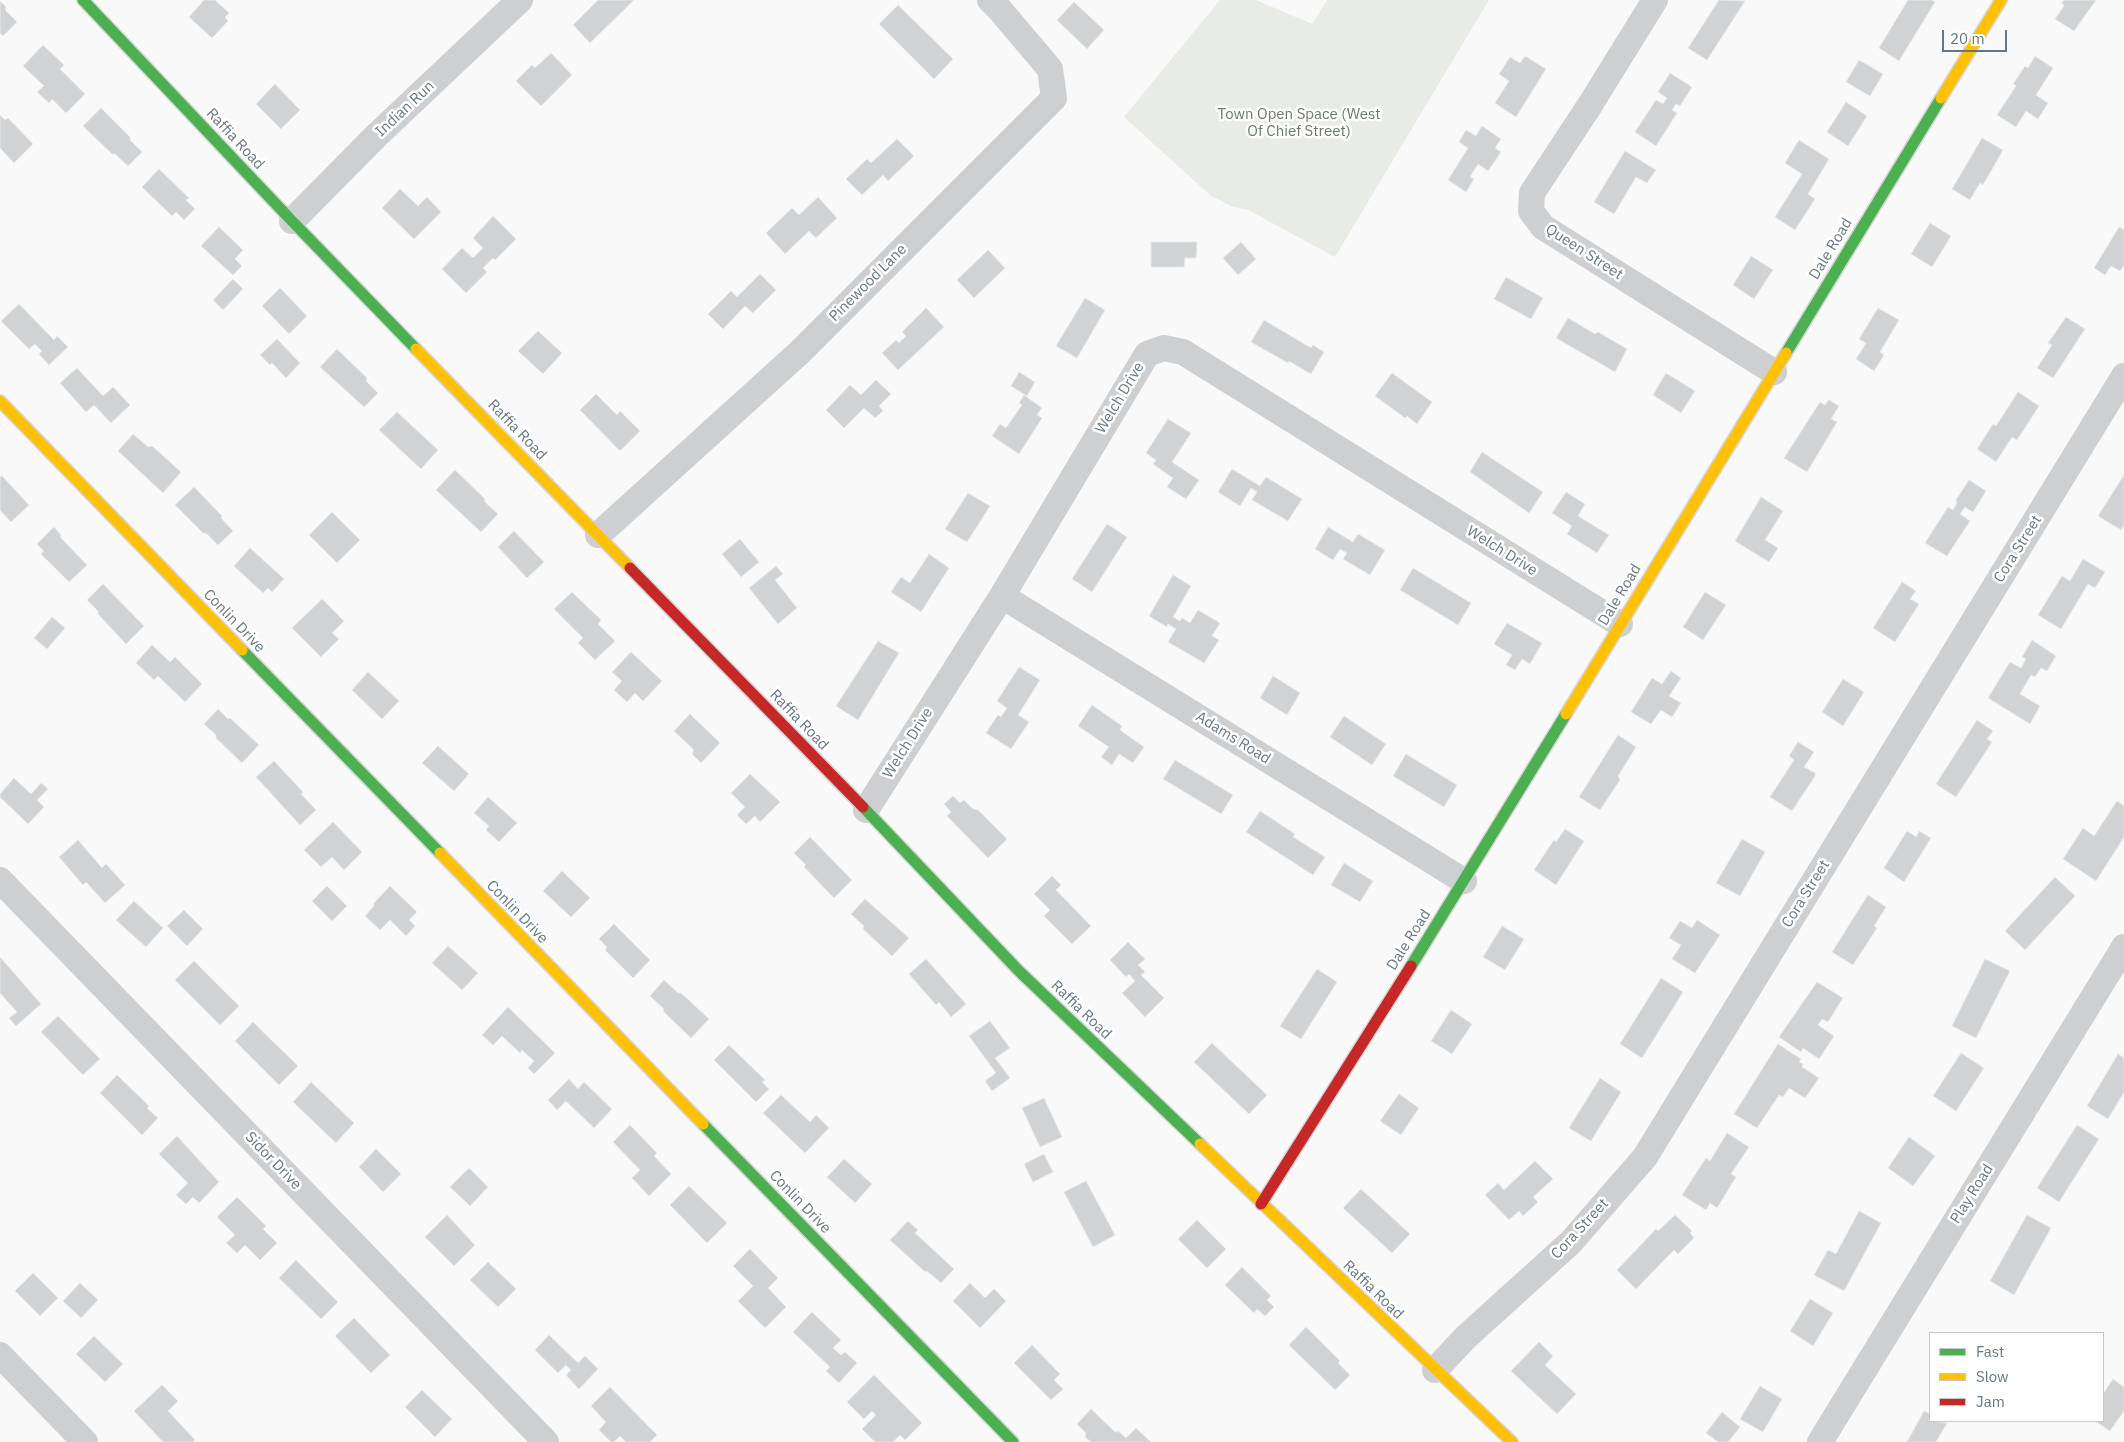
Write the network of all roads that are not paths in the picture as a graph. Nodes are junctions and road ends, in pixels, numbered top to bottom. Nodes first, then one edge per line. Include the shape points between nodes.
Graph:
1 (83, 0) edge
2 (520, 0) edge
3 (1655, 0) edge
4 (2001, 0) edge
5 (999, 3) edge
6 (292, 221) junction
7 (1774, 372) junction
8 (2124, 376) edge
9 (0, 401) edge
10 (598, 535) junction
11 (1002, 596) junction
12 (1620, 624) junction
13 (866, 810) junction
14 (0, 880) edge
15 (1464, 881) junction
16 (2124, 946) edge
17 (1262, 1204) junction
18 (0, 1355) edge
19 (1435, 1370) junction
20 (85, 1442) edge
21 (546, 1442) edge
22 (1013, 1442) edge
23 (1512, 1442) edge
24 (1820, 1442) edge

1 - 6 street, Raffia Road
2 - 6 street, Indian Run via 376,136
3 - 7 street, Queen Street via 1532,193 1531,211 1543,227
4 - 7 street, Dale Road
5 - 10 street, Pinewood Lane via 1050,69 1054,98 800,352
6 - 10 street, Raffia Road
7 - 12 street, Dale Road
8 - 19 street, Cora Street via 1645,1158 1571,1242 1466,1337
9 - 22 street, Conlin Drive
10 - 13 street, Raffia Road
11 - 12 street, Welch Drive via 1147,354 1164,348 1183,352
11 - 13 street, Welch Drive
11 - 15 street, Adams Road
12 - 15 street, Dale Road
13 - 17 street, Raffia Road via 1019,971
14 - 21 street, Sidor Drive
15 - 17 street, Dale Road
16 - 24 street, Play Road
17 - 19 street, Raffia Road
18 - 20 street
19 - 23 street, Raffia Road

